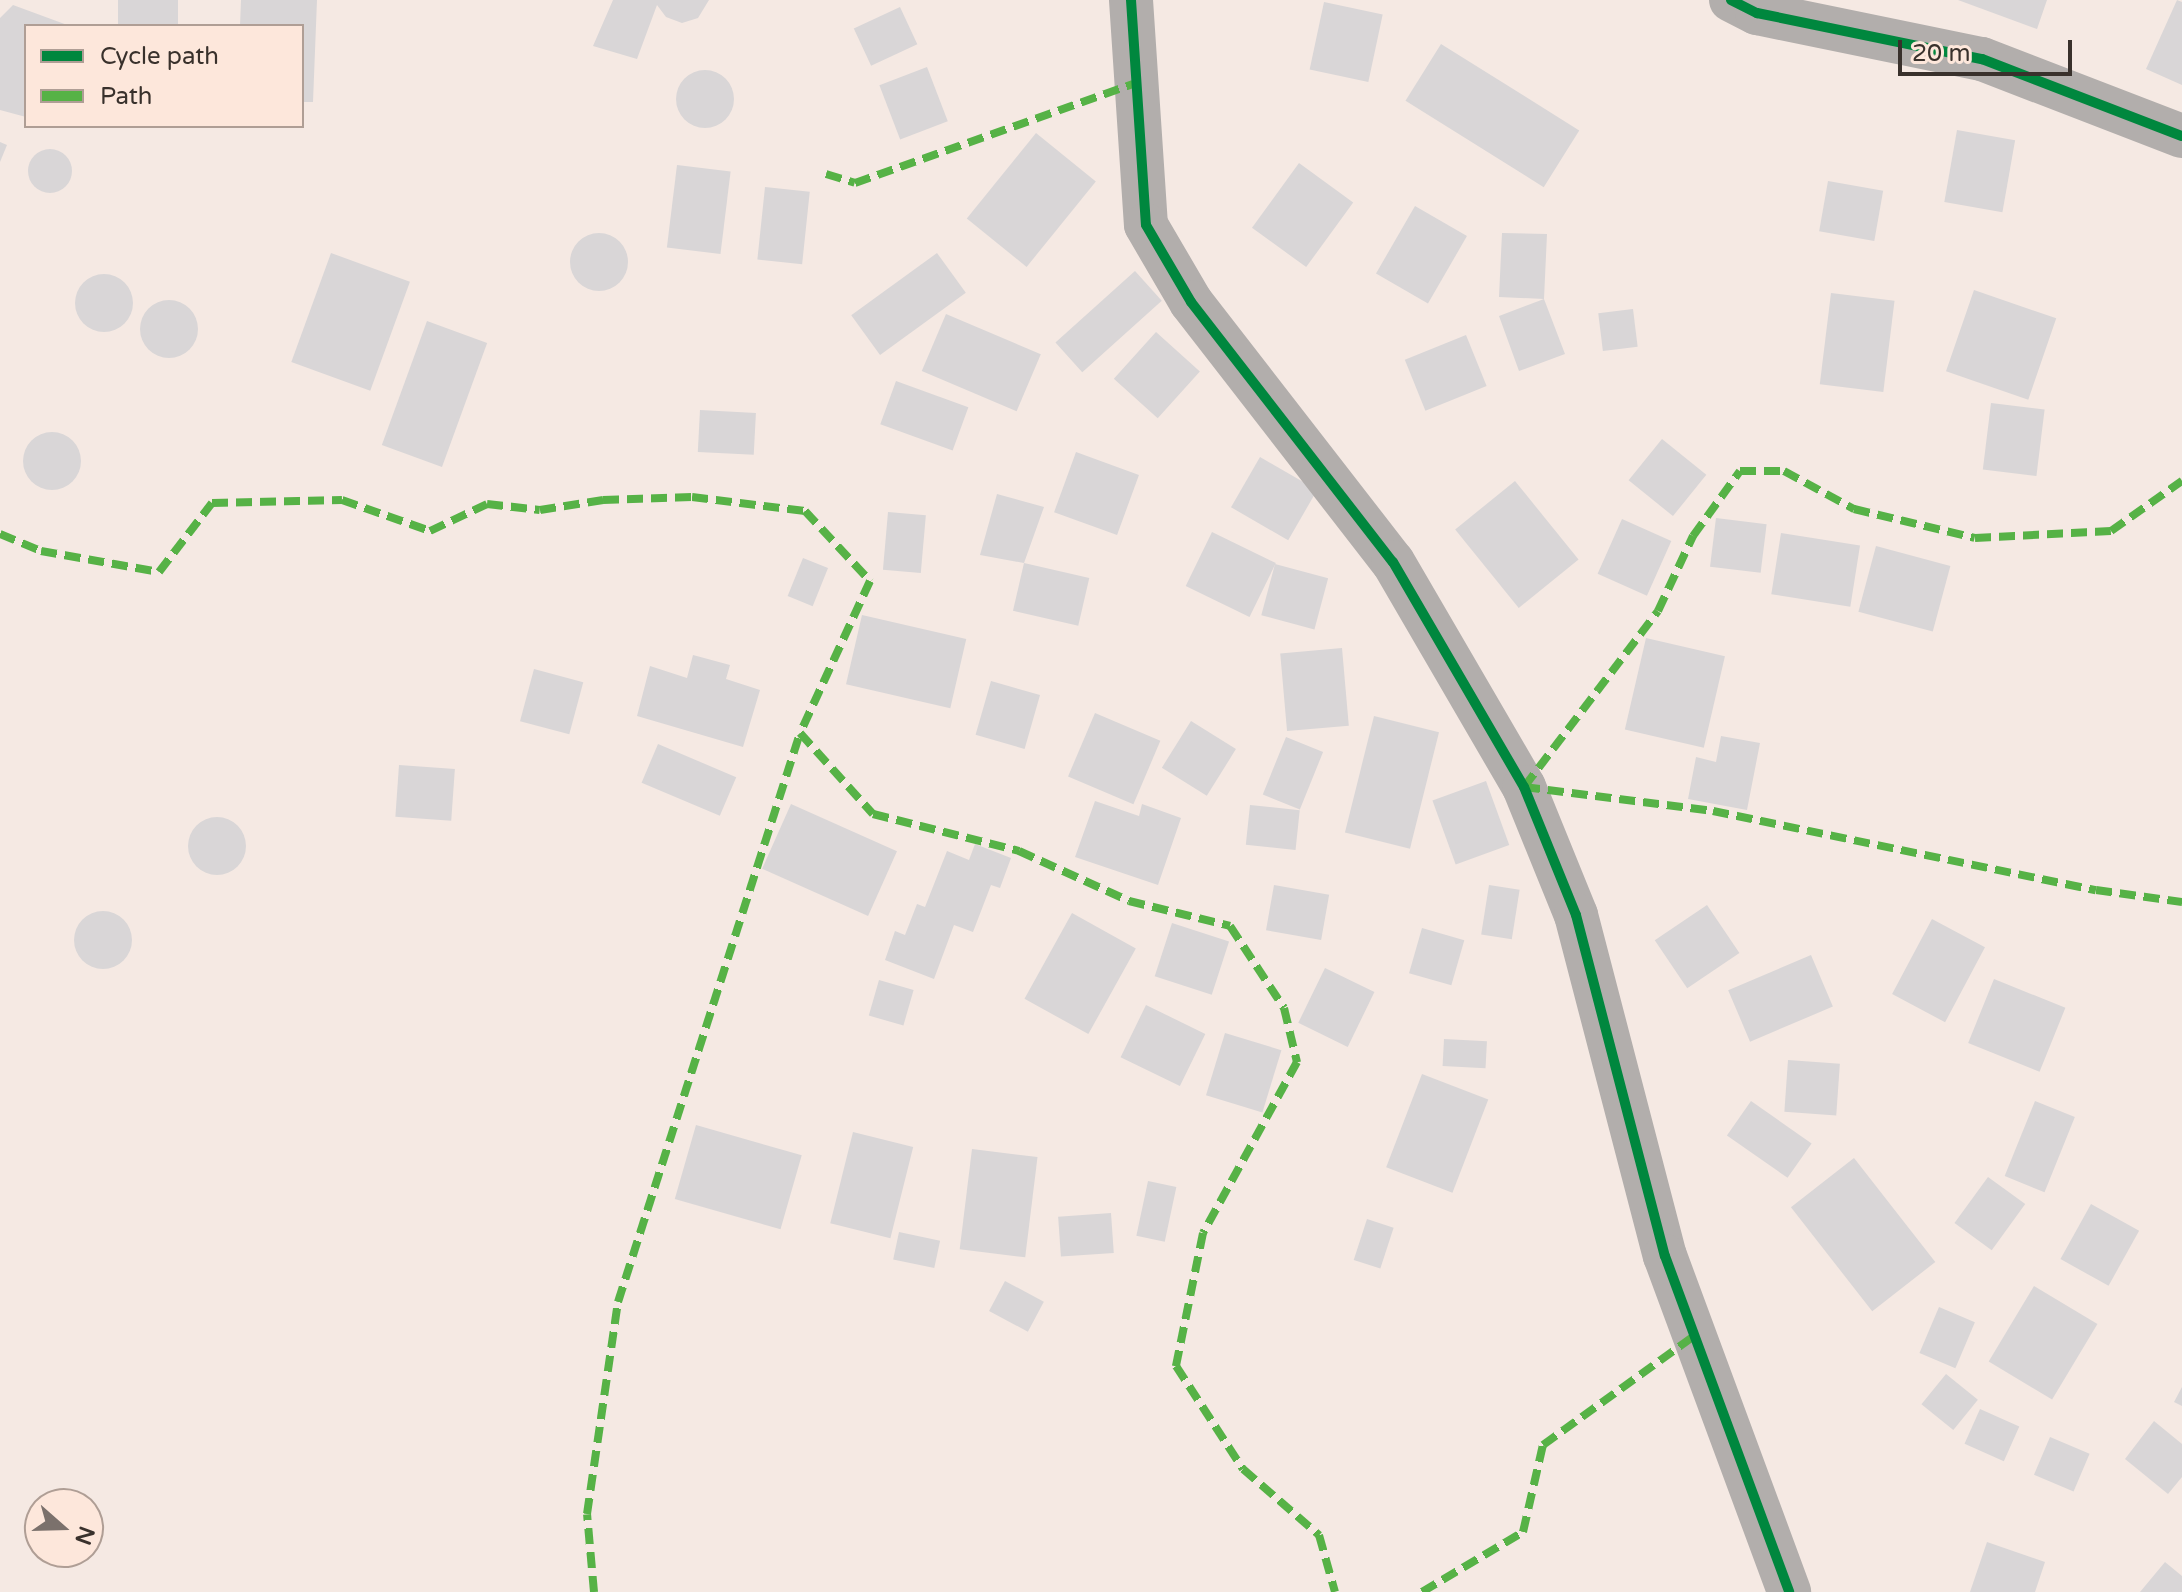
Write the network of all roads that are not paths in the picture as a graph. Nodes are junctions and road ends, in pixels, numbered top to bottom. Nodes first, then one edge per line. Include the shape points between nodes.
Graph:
1 (1131, 0) edge
2 (1731, 0) edge
3 (2182, 136) edge
4 (1789, 1592) edge

1 - 4 street via 1146,225 1191,302 1393,562 1524,787 1576,915 1665,1256
2 - 3 street via 1757,13 1982,59

